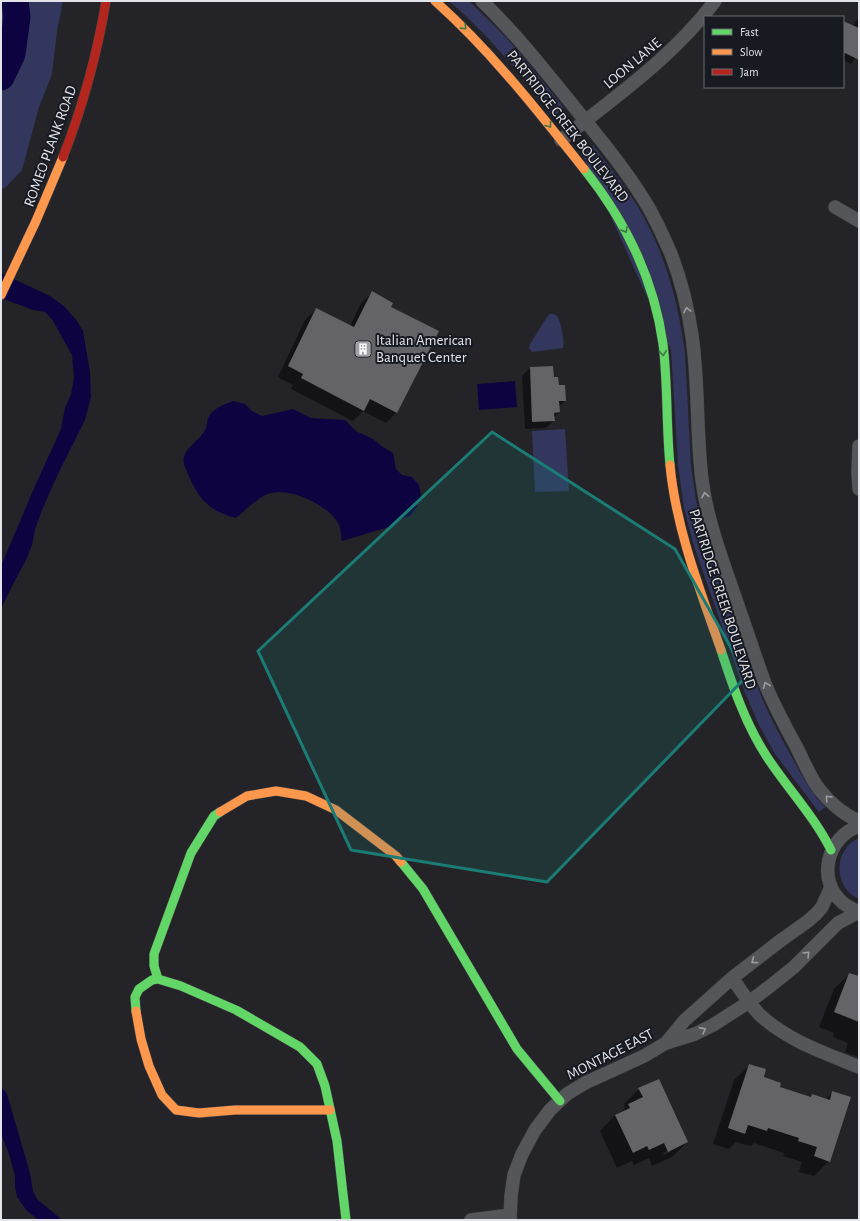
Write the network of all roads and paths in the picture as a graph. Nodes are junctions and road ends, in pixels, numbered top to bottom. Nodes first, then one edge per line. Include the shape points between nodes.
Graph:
1 (106, 1) edge
2 (435, 1) edge
3 (482, 1) edge
4 (715, 1) edge
5 (586, 121) junction
6 (561, 140) junction
7 (835, 207) dead end
8 (859, 221) edge
9 (1, 295) edge
10 (859, 446) edge
11 (859, 489) edge
12 (859, 821) edge
13 (859, 826) edge
14 (831, 850) junction
15 (831, 887) junction
16 (859, 912) edge
17 (732, 978) junction
18 (158, 979) junction
19 (749, 1002) junction
20 (666, 1043) junction
21 (859, 1066) edge
22 (560, 1101) junction
23 (330, 1110) junction
24 (510, 1217) edge
25 (346, 1220) edge
26 (471, 1220) edge

1 - 9 street, ROMEO PLANK ROAD via 95,56 78,117 55,178
2 -> 6 street, PARTRIDGE CREEK BOULEVARD via 493,56
3 - 5 street, PARTRIDGE CREEK BOULEVARD via 522,42
4 - 5 street, LOON LANE via 701,20 666,56
5 - 6 street, LOON LANE
12 -> 5 street, PARTRIDGE CREEK BOULEVARD via 844,813 819,789 765,683 708,512 702,482 692,337 682,288 671,256 645,201
6 -> 14 street, PARTRIDGE CREEK BOULEVARD via 599,188 625,230 652,295 664,356 670,467 680,526 733,683 758,742 821,830
7 - 8 street
10 - 11 street
13 - 14 street via 842,835
14 - 15 street via 827,868
15 - 16 street via 842,902
15 -> 17 street, MONTAGE EAST via 822,907 808,921
19 -> 16 street, MONTAGE EAST via 794,967 838,923
17 - 19 street
17 - 20 street, MONTAGE EAST via 684,1021
18 - 22 street via 154,954 191,853 214,816 247,796 276,791 306,796 336,810 396,856 423,889 517,1049
18 - 23 street via 236,1010 300,1047 317,1064
18 - 23 street via 139,989 135,997 137,1018 149,1066 162,1095 176,1110 199,1113 235,1110
20 -> 19 street, MONTAGE EAST via 695,1034
19 - 21 street via 759,1014 786,1035
20 - 22 street, MONTAGE EAST via 585,1083
22 - 24 street, MONTAGE EAST via 535,1130 522,1154 514,1175
23 - 25 street via 337,1141
24 - 26 street

